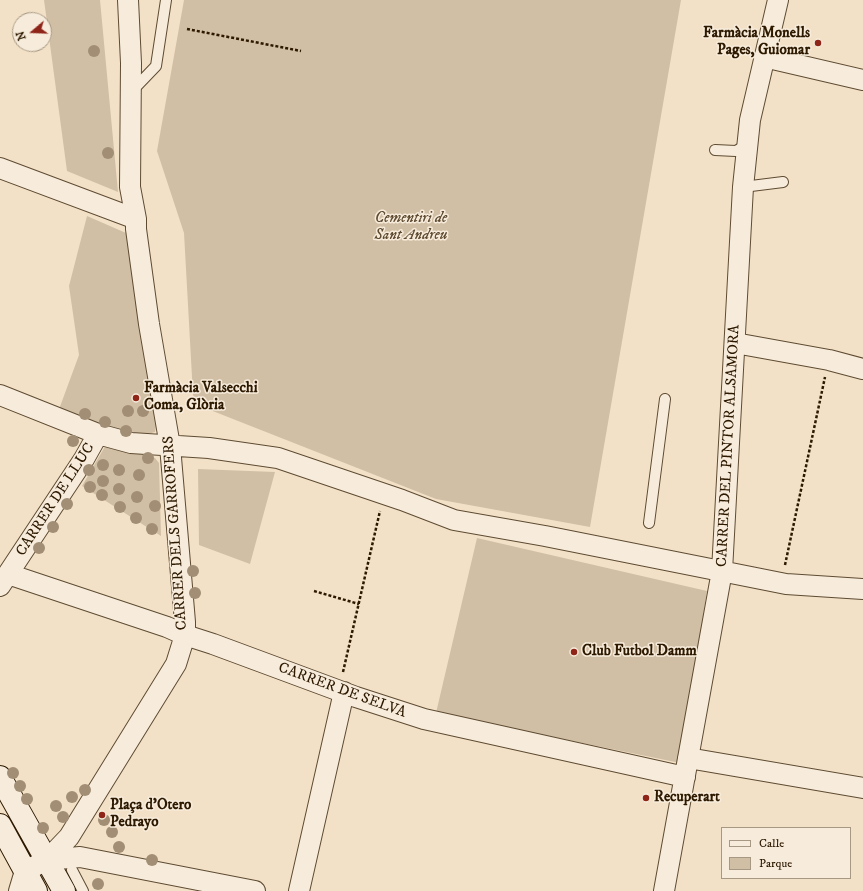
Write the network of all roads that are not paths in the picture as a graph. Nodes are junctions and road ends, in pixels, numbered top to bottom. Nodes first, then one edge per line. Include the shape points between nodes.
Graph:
1 (128, 0) edge
2 (162, 0) edge
3 (166, 0) edge
4 (778, 0) edge
5 (165, 12) junction
6 (764, 57) junction
7 (863, 80) edge
8 (131, 93) junction
9 (748, 144) junction
10 (715, 150) dead end
11 (0, 168) edge
12 (783, 182) dead end
13 (743, 187) junction
14 (136, 219) junction
15 (735, 343) junction
16 (863, 370) edge
17 (0, 395) edge
18 (665, 399) dead end
19 (98, 434) junction
20 (170, 446) junction
21 (649, 523) dead end
22 (722, 571) junction
23 (4, 580) edge
24 (863, 589) edge
25 (185, 635) junction
26 (343, 684) junction
27 (688, 758) junction
28 (0, 777) edge
29 (685, 777) junction
30 (863, 788) edge
31 (0, 825) edge
32 (47, 860) junction
33 (72, 870) dead end
34 (22, 881) edge
35 (36, 891) edge
36 (64, 891) edge
37 (83, 891) edge
38 (255, 891) edge
39 (299, 891) edge
40 (664, 891) edge

1 - 8 street, CARRER DELS GARROFERS
2 - 5 lane
3 - 5 lane
4 - 6 street, CARRER DEL PINTOR ALSAMORA
5 - 8 lane via 156,66
6 - 7 street
6 - 9 street, CARRER DEL PINTOR ALSAMORA via 750,120
8 - 14 street, CARRER DELS GARROFERS via 130,187
9 - 10 lane via 736,151
9 - 13 street, CARRER DEL PINTOR ALSAMORA
11 - 14 street
12 - 13 lane
13 - 15 street, CARRER DEL PINTOR ALSAMORA
14 - 20 street, CARRER DELS GARROFERS via 149,324
15 - 16 street via 829,360
15 - 22 street, CARRER DEL PINTOR ALSAMORA
17 - 19 street
18 - 21 lane
19 - 20 street via 132,443
19 - 23 street, CARRER DE LLUC
20 - 22 street via 209,448 278,458 454,520
20 - 25 street, CARRER DELS GARROFERS
22 - 24 street via 786,584
22 - 27 street, CARRER DEL PINTOR ALSAMORA
23 - 25 street, CARRER DE SELVA via 168,627
25 - 26 street, CARRER DE SELVA
25 - 32 street, CARRER DELS GARROFERS via 176,664 102,786 69,837
26 - 29 street, CARRER DE SELVA via 424,720
26 - 39 street
27 - 29 street, CARRER DEL PINTOR ALSAMORA
27 - 30 street
28 - 32 main road
29 - 40 street, CARRER DEL PINTOR ALSAMORA
31 - 34 main road
32 - 34 street
32 - 36 main road
32 - 38 street via 80,857
33 - 37 lane
34 - 35 main road

